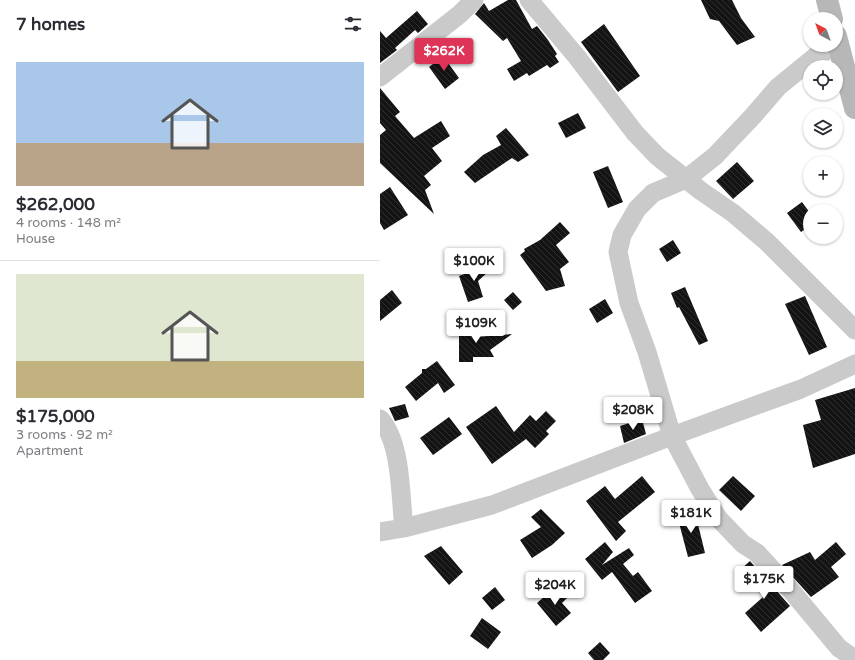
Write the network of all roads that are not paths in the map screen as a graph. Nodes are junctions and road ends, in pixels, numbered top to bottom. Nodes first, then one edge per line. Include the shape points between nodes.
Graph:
1 (474, 0) edge
2 (529, 0) edge
3 (827, 0) edge
4 (830, 12) edge
5 (821, 52) edge
6 (840, 52) edge
7 (380, 77) edge
8 (855, 108) edge
9 (686, 179) junction
10 (855, 330) edge
11 (855, 364) edge
12 (380, 419) edge
13 (672, 436) junction
14 (404, 528) junction
15 (380, 532) edge
16 (855, 659) edge

1 - 7 street
2 - 9 street via 636,133 657,156
3 - 4 main road
5 - 9 street via 778,87 735,136
6 - 8 main road
9 - 10 street via 733,213 767,242
9 - 13 street via 653,193 637,209 622,234 618,252 629,303 647,352
11 - 13 street via 801,389
12 - 14 street via 388,429 396,456
13 - 14 street via 492,505
13 - 16 street via 718,518 790,588 839,648
14 - 15 street

